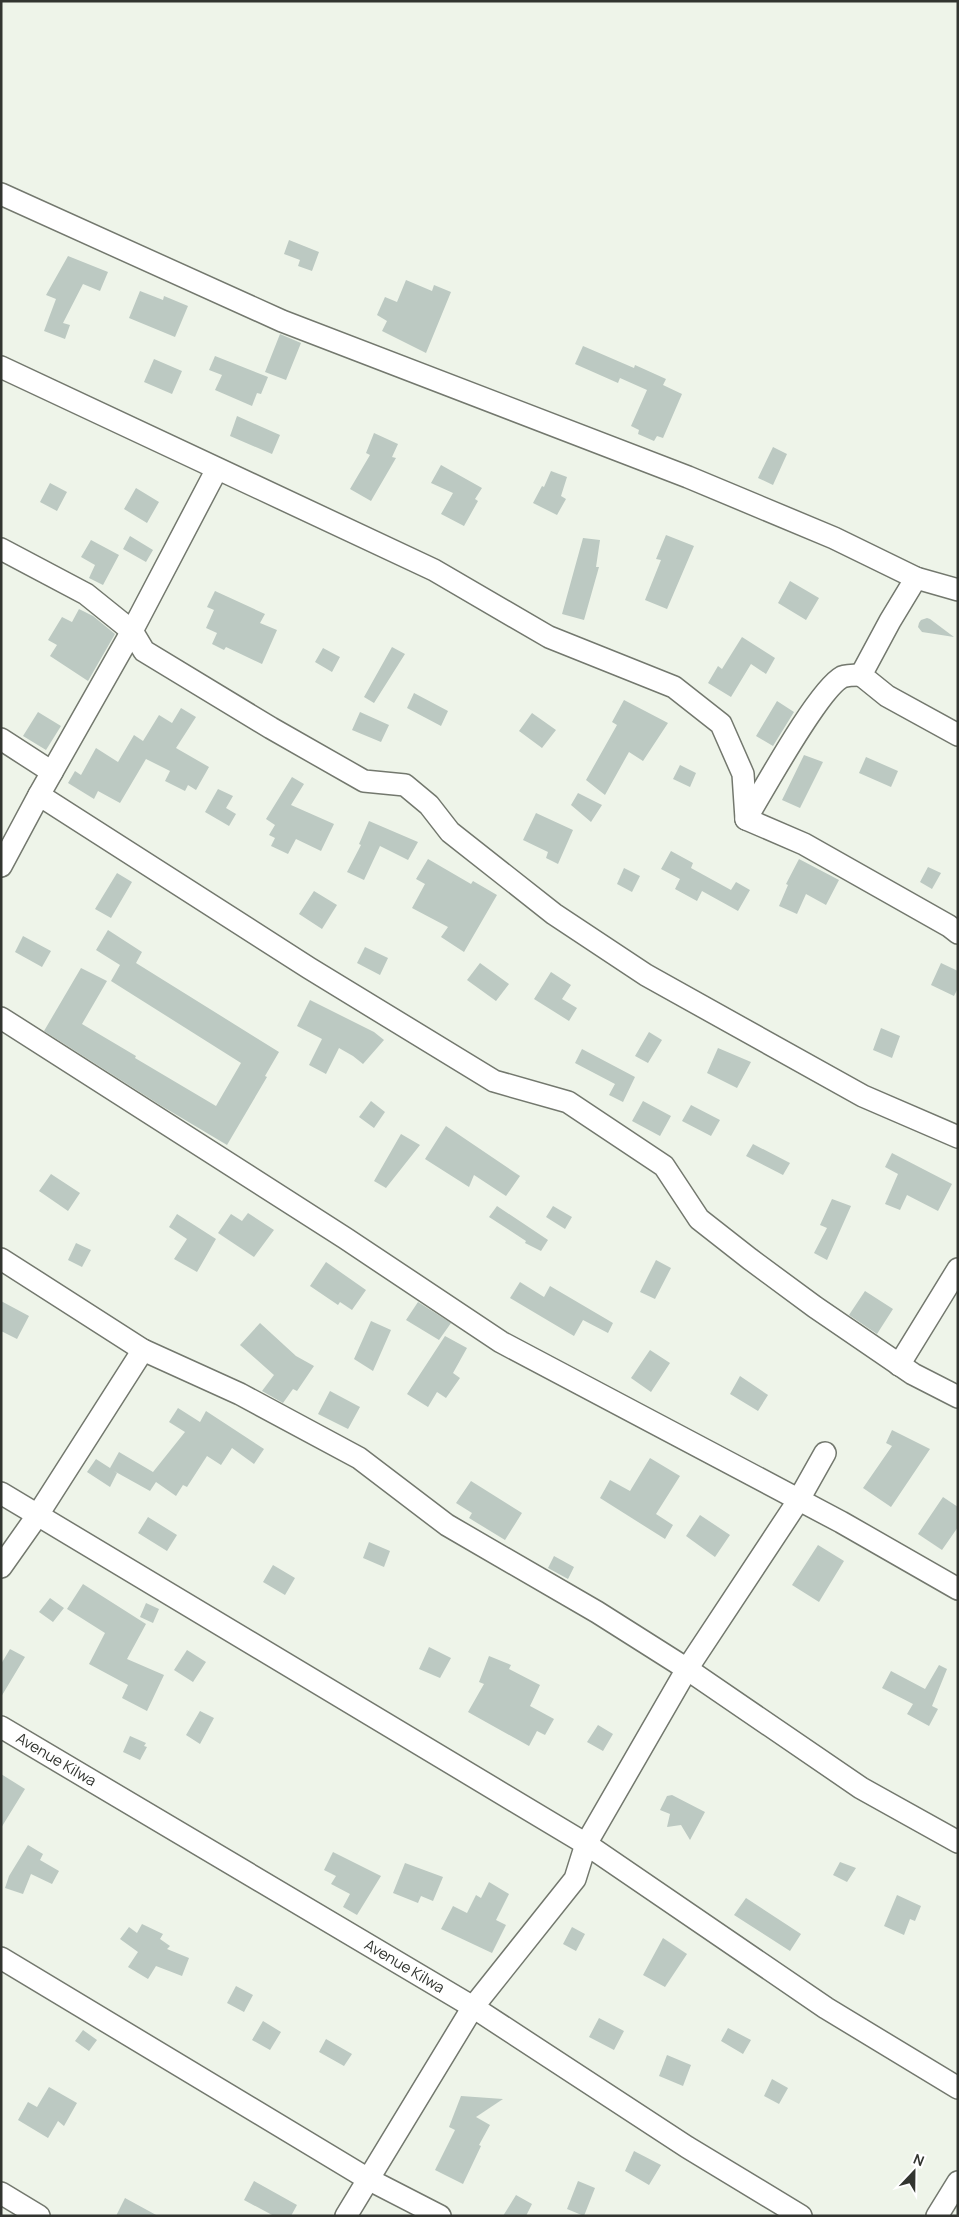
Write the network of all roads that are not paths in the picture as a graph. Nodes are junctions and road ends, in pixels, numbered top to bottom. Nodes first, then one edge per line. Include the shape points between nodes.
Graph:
1 (1, 194) edge
2 (1, 367) edge
3 (217, 469) junction
4 (1, 549) edge
5 (916, 578) junction
6 (958, 590) edge
7 (132, 631) junction
8 (861, 675) junction
9 (958, 735) edge
10 (1, 739) edge
11 (52, 772) junction
12 (38, 795) junction
13 (746, 819) junction
14 (1, 866) edge
15 (958, 933) edge
16 (1, 1018) edge
17 (958, 1137) edge
18 (1, 1259) edge
19 (958, 1269) edge
20 (143, 1350) junction
21 (899, 1365) junction
22 (958, 1397) edge
23 (825, 1453) dead end
24 (1, 1494) edge
25 (798, 1500) junction
26 (37, 1516) junction
27 (1, 1567) edge
28 (958, 1589) edge
29 (687, 1669) junction
30 (1, 1727) edge
31 (958, 1842) edge
32 (586, 1844) junction
33 (1, 1958) edge
34 (473, 2007) junction
35 (958, 2088) edge
36 (368, 2179) junction
37 (958, 2182) edge
38 (1, 2193) edge
39 (39, 2216) edge
40 (346, 2216) edge
41 (440, 2216) edge
42 (801, 2216) edge
43 (937, 2216) edge

1 - 5 street via 282,322 688,477 834,538
2 - 3 street
3 - 7 street
3 - 13 street via 434,570 549,637 674,687 721,724 743,774
4 - 7 street via 86,594
5 - 6 street
5 - 8 street
7 - 11 street
7 - 17 street via 144,651 270,728 364,781 405,785 429,805 450,832 554,914 646,975 863,1096
8 - 9 street via 887,696
8 - 13 street via 842,677 824,695
10 - 11 street
11 - 12 street
12 - 14 street
12 - 21 street via 309,968 494,1081 568,1102 664,1166 699,1218 815,1307
13 - 15 street via 804,844
16 - 25 street via 501,1342
18 - 20 street
19 - 21 street
20 - 26 street
20 - 29 street via 240,1394 359,1458 447,1525 597,1612
21 - 22 street
23 - 25 street
24 - 26 street
25 - 28 street
25 - 29 street
26 - 27 street
26 - 32 street
29 - 31 street via 861,1788
29 - 32 street
30 - 34 street, Avenue Kilwa
32 - 34 street via 575,1879
32 - 35 street via 826,2008
33 - 36 street
34 - 36 street
34 - 42 street, Avenue Kilwa via 687,2147
36 - 40 street
36 - 41 street
37 - 43 street
38 - 39 street

